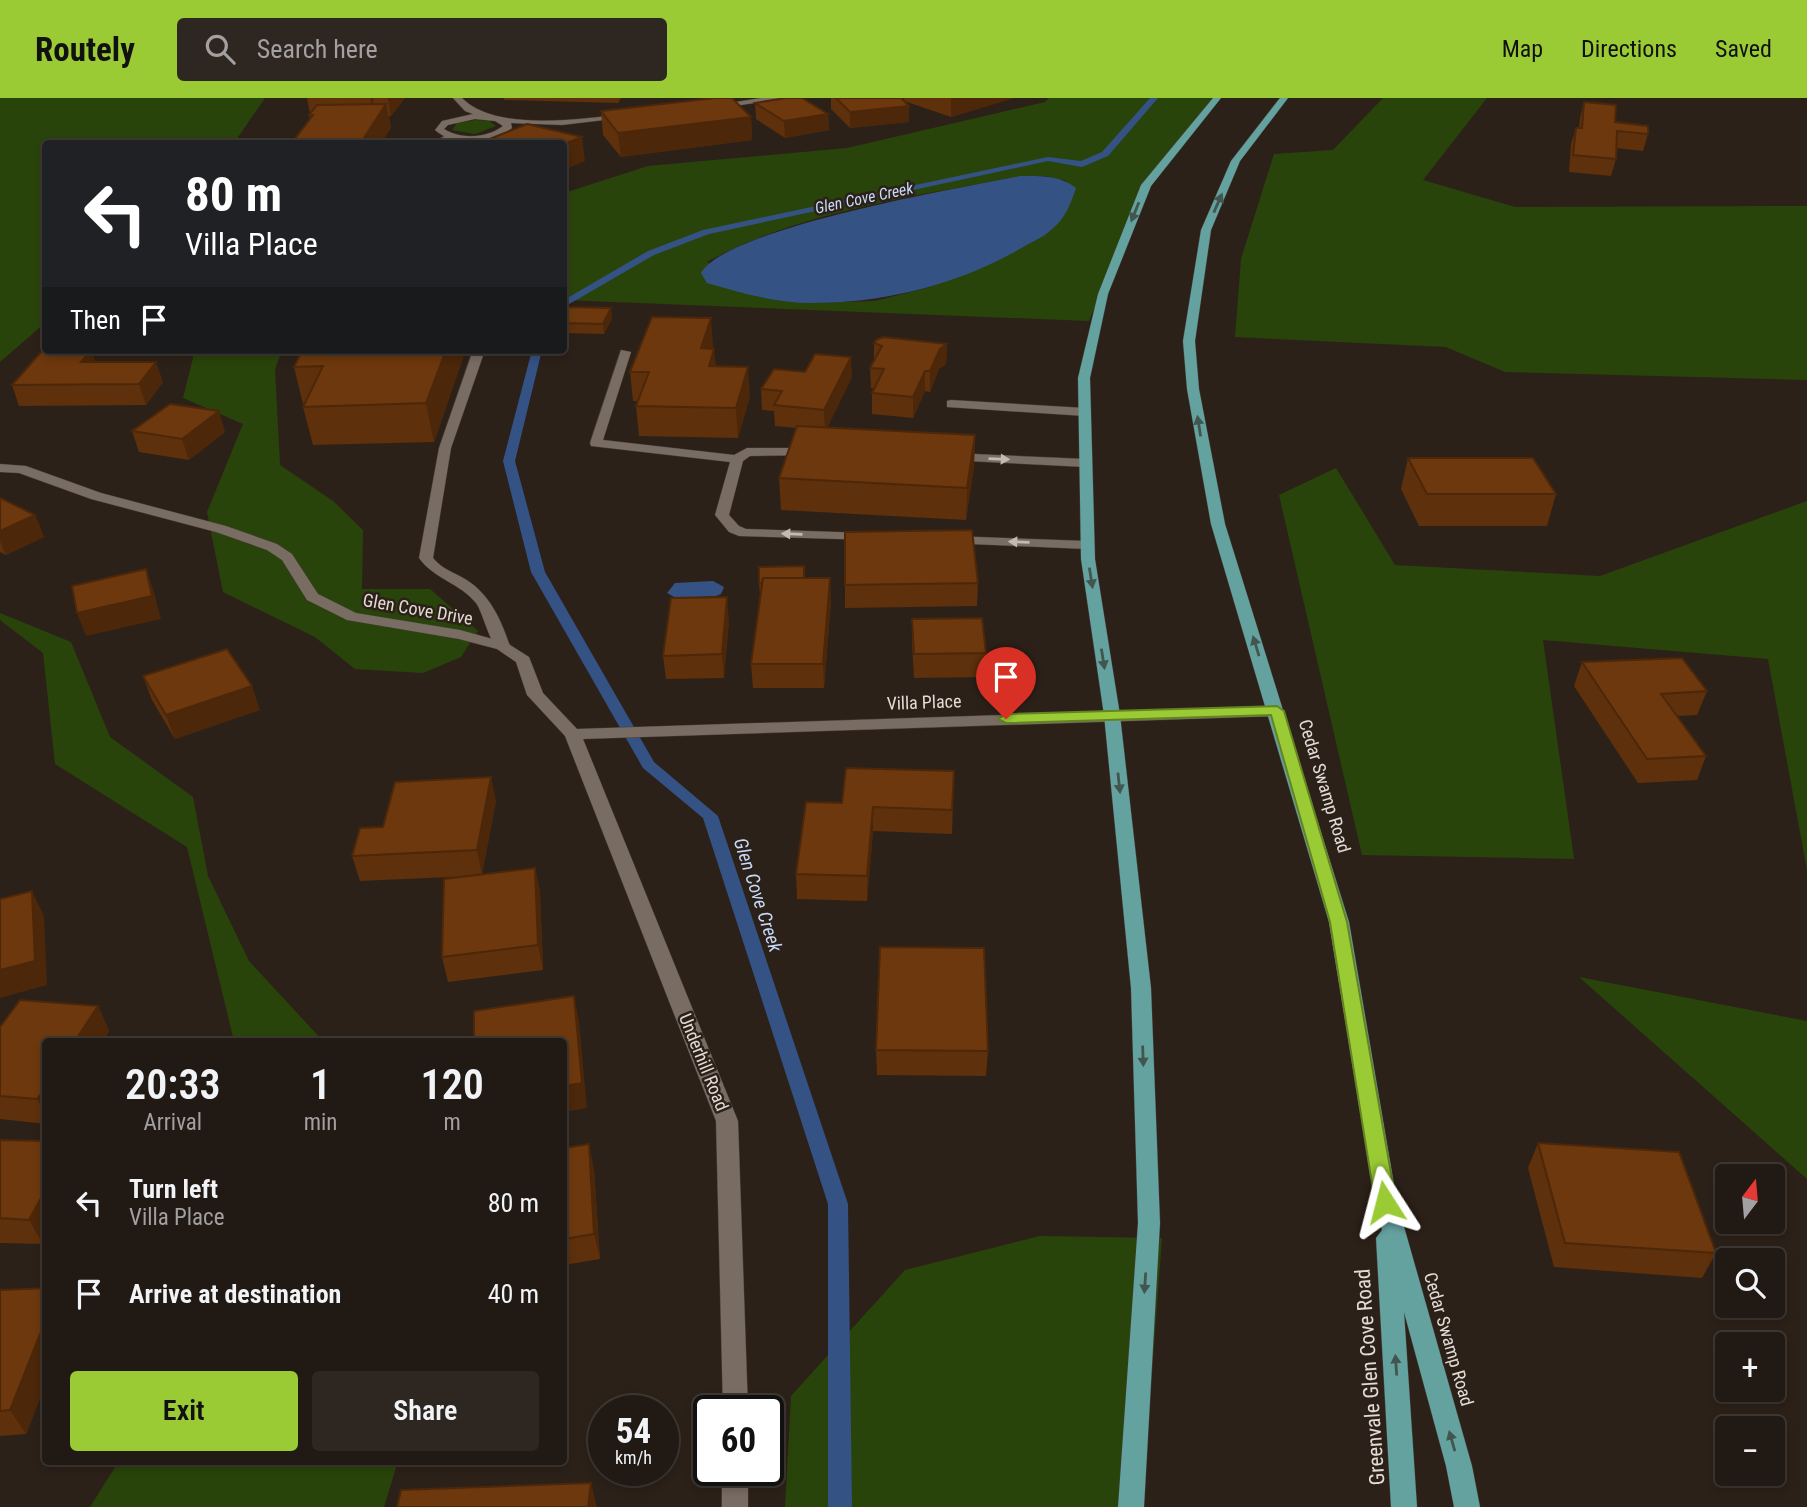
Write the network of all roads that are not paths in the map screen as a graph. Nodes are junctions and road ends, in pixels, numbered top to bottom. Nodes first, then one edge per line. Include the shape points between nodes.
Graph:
1 (457, 98) edge
2 (783, 98) edge
3 (1217, 98) edge
4 (1284, 98) edge
5 (767, 99) edge
6 (706, 107) edge
7 (636, 115) edge
8 (496, 117) junction
9 (449, 136) junction
10 (442, 140) edge
11 (625, 352) dead end
12 (478, 354) edge
13 (951, 404) dead end
14 (1085, 412) junction
15 (834, 452) edge
16 (931, 456) edge
17 (737, 459) junction
18 (1085, 463) junction
19 (0, 468) edge
20 (878, 537) edge
21 (932, 539) edge
22 (1087, 545) junction
23 (502, 646) junction
24 (1277, 711) junction
25 (1112, 715) junction
26 (573, 734) junction
27 (1385, 1202) junction
28 (735, 1395) edge
29 (735, 1486) edge
30 (735, 1507) edge
31 (1131, 1507) edge
32 (1404, 1507) edge
33 (1467, 1507) edge

1 - 8 street via 469,109
2 - 5 street
3 -> 14 main road via 1146,185 1103,294 1084,378
24 -> 4 main road, Cedar Swamp Road via 1218,524 1193,389 1189,341 1206,230 1236,161
5 - 6 street
7 - 8 street via 569,123
8 - 9 street via 452,120 439,130
8 - 9 street via 509,126 469,138
9 - 10 street
11 - 17 street via 596,443
12 - 23 street via 445,448 426,558 434,571 466,585 488,607
13 - 14 street
14 - 18 main road
15 - 17 street via 747,452
16 -> 18 street
20 -> 17 street via 734,529 722,515
18 - 22 main road
19 - 23 street, Glen Cove Drive via 21,469 96,496 272,547 287,557 312,597 352,617
22 -> 21 street
22 -> 25 main road
23 - 26 street, Glen Cove Drive via 523,660 535,695
24 - 25 street, Villa Place
24 - 27 main road, Cedar Swamp Road via 1339,922
25 - 26 street, Villa Place
25 -> 31 main road via 1141,988 1149,1223
26 - 28 street, Underhill Road via 727,1121
32 -> 27 main road, Greenvale Glen Cove Road
33 -> 27 main road, Cedar Swamp Road
29 - 30 street

